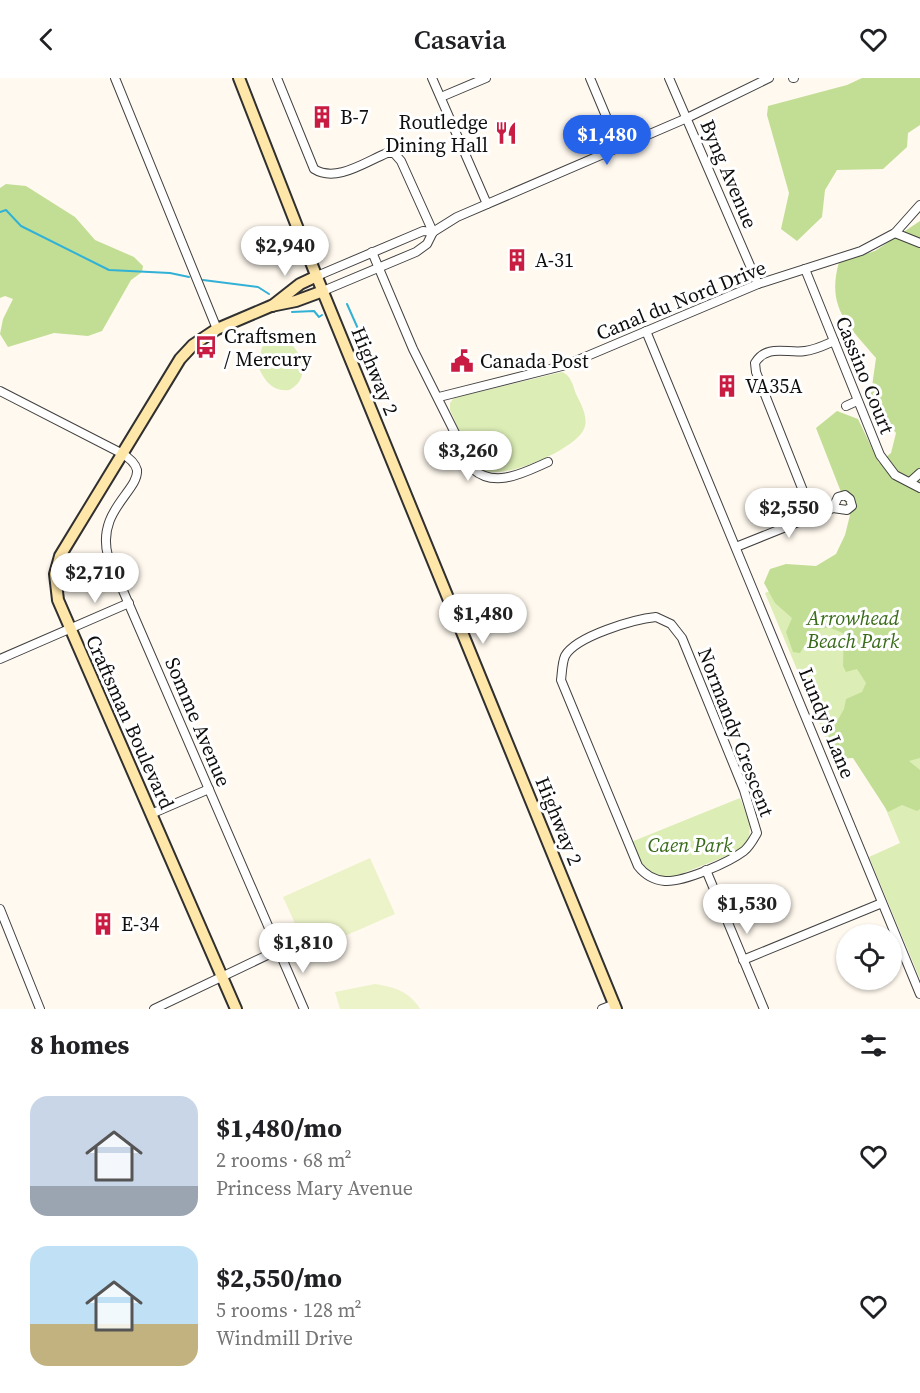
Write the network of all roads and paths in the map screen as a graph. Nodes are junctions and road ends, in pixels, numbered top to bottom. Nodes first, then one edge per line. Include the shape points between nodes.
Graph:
1 (115, 78) edge
2 (277, 78) edge
3 (432, 78) edge
4 (486, 78) edge
5 (590, 78) edge
6 (669, 78) edge
7 (768, 78) edge
8 (241, 79) edge
9 (441, 97) junction
10 (687, 118) junction
11 (620, 147) junction
12 (487, 204) junction
13 (920, 205) edge
14 (433, 232) junction
15 (895, 233) junction
16 (920, 243) edge
17 (372, 252) junction
18 (379, 268) junction
19 (805, 269) junction
20 (317, 276) junction
21 (758, 284) junction
22 (323, 291) junction
23 (271, 306) junction
24 (217, 329) junction
25 (646, 331) junction
26 (834, 341) junction
27 (0, 391) edge
28 (439, 397) junction
29 (857, 401) junction
30 (846, 406) dead end
31 (121, 453) junction
32 (548, 462) dead end
33 (920, 473) edge
34 (910, 482) junction
35 (920, 488) edge
36 (833, 508) dead end
37 (813, 516) junction
38 (736, 547) junction
39 (129, 603) junction
40 (70, 628) junction
41 (0, 659) edge
42 (209, 789) junction
43 (151, 814) junction
44 (706, 870) junction
45 (882, 903) junction
46 (0, 909) edge
47 (278, 950) junction
48 (743, 960) junction
49 (222, 977) junction
50 (920, 994) edge
51 (615, 1007) edge
52 (40, 1009) edge
53 (154, 1009) edge
54 (236, 1009) edge
55 (304, 1009) edge
56 (602, 1009) edge
57 (764, 1009) edge

1 - 24 street
2 - 14 street via 314,169 324,175 336,174 394,153
3 - 9 street
4 - 9 street
5 - 11 street
6 - 10 street, Byng Avenue
7 - 10 street
8 - 20 main road, Highway 2
9 - 12 street
10 - 11 street
10 - 21 street, Byng Avenue
11 - 12 street
12 - 14 street
13 - 15 street, Canal du Nord Drive
14 - 17 street via 423,231
14 - 18 street via 427,244 416,252
15 - 16 street
15 - 19 street, Canal du Nord Drive via 861,251
17 - 18 street
17 - 20 street
18 - 22 street
18 - 28 street via 413,349
19 - 21 street, Canal du Nord Drive
19 - 26 street, Cassino Court
20 - 22 main road, Highway 2
20 - 23 main road, Craftsman Boulevard
21 - 25 street, Canal du Nord Drive
22 - 23 main road, Craftsman Boulevard via 296,302
22 - 51 main road, Highway 2
23 - 24 main road, Craftsman Boulevard
24 - 31 main road, Craftsman Boulevard via 180,359
25 - 28 street, Canal du Nord Drive via 560,367
25 - 38 street, Lundy's Lane
26 - 29 street, Cassino Court
26 - 37 street via 802,352 777,349 755,363
27 - 31 street
28 - 32 street via 470,464 478,473 499,479
29 - 30 street
29 - 34 street, Cassino Court via 886,465
31 - 39 street, Somme Avenue via 130,459 137,472 111,517 106,546
31 - 40 main road, Craftsman Boulevard via 56,565 56,592
33 - 34 street
34 - 35 street, Cassino Court
36 - 37 street
37 - 38 street
38 - 45 street, Lundy's Lane
39 - 40 street
39 - 42 street, Somme Avenue
40 - 41 street
40 - 43 main road, Craftsman Boulevard
42 - 43 street
42 - 47 street, Somme Avenue
43 - 49 main road, Craftsman Boulevard
44 - 44 street, Normandy Crescent via 751,845 757,833 754,817 682,638 671,624 656,617 636,619 578,644 565,656 561,680 638,866 645,875 667,881
44 - 48 street
45 - 48 street
45 - 50 street, Lundy's Lane
46 - 52 street
47 - 49 street
47 - 55 street, Somme Avenue
48 - 57 street
49 - 53 street
49 - 54 main road, Craftsman Boulevard
51 - 56 street

